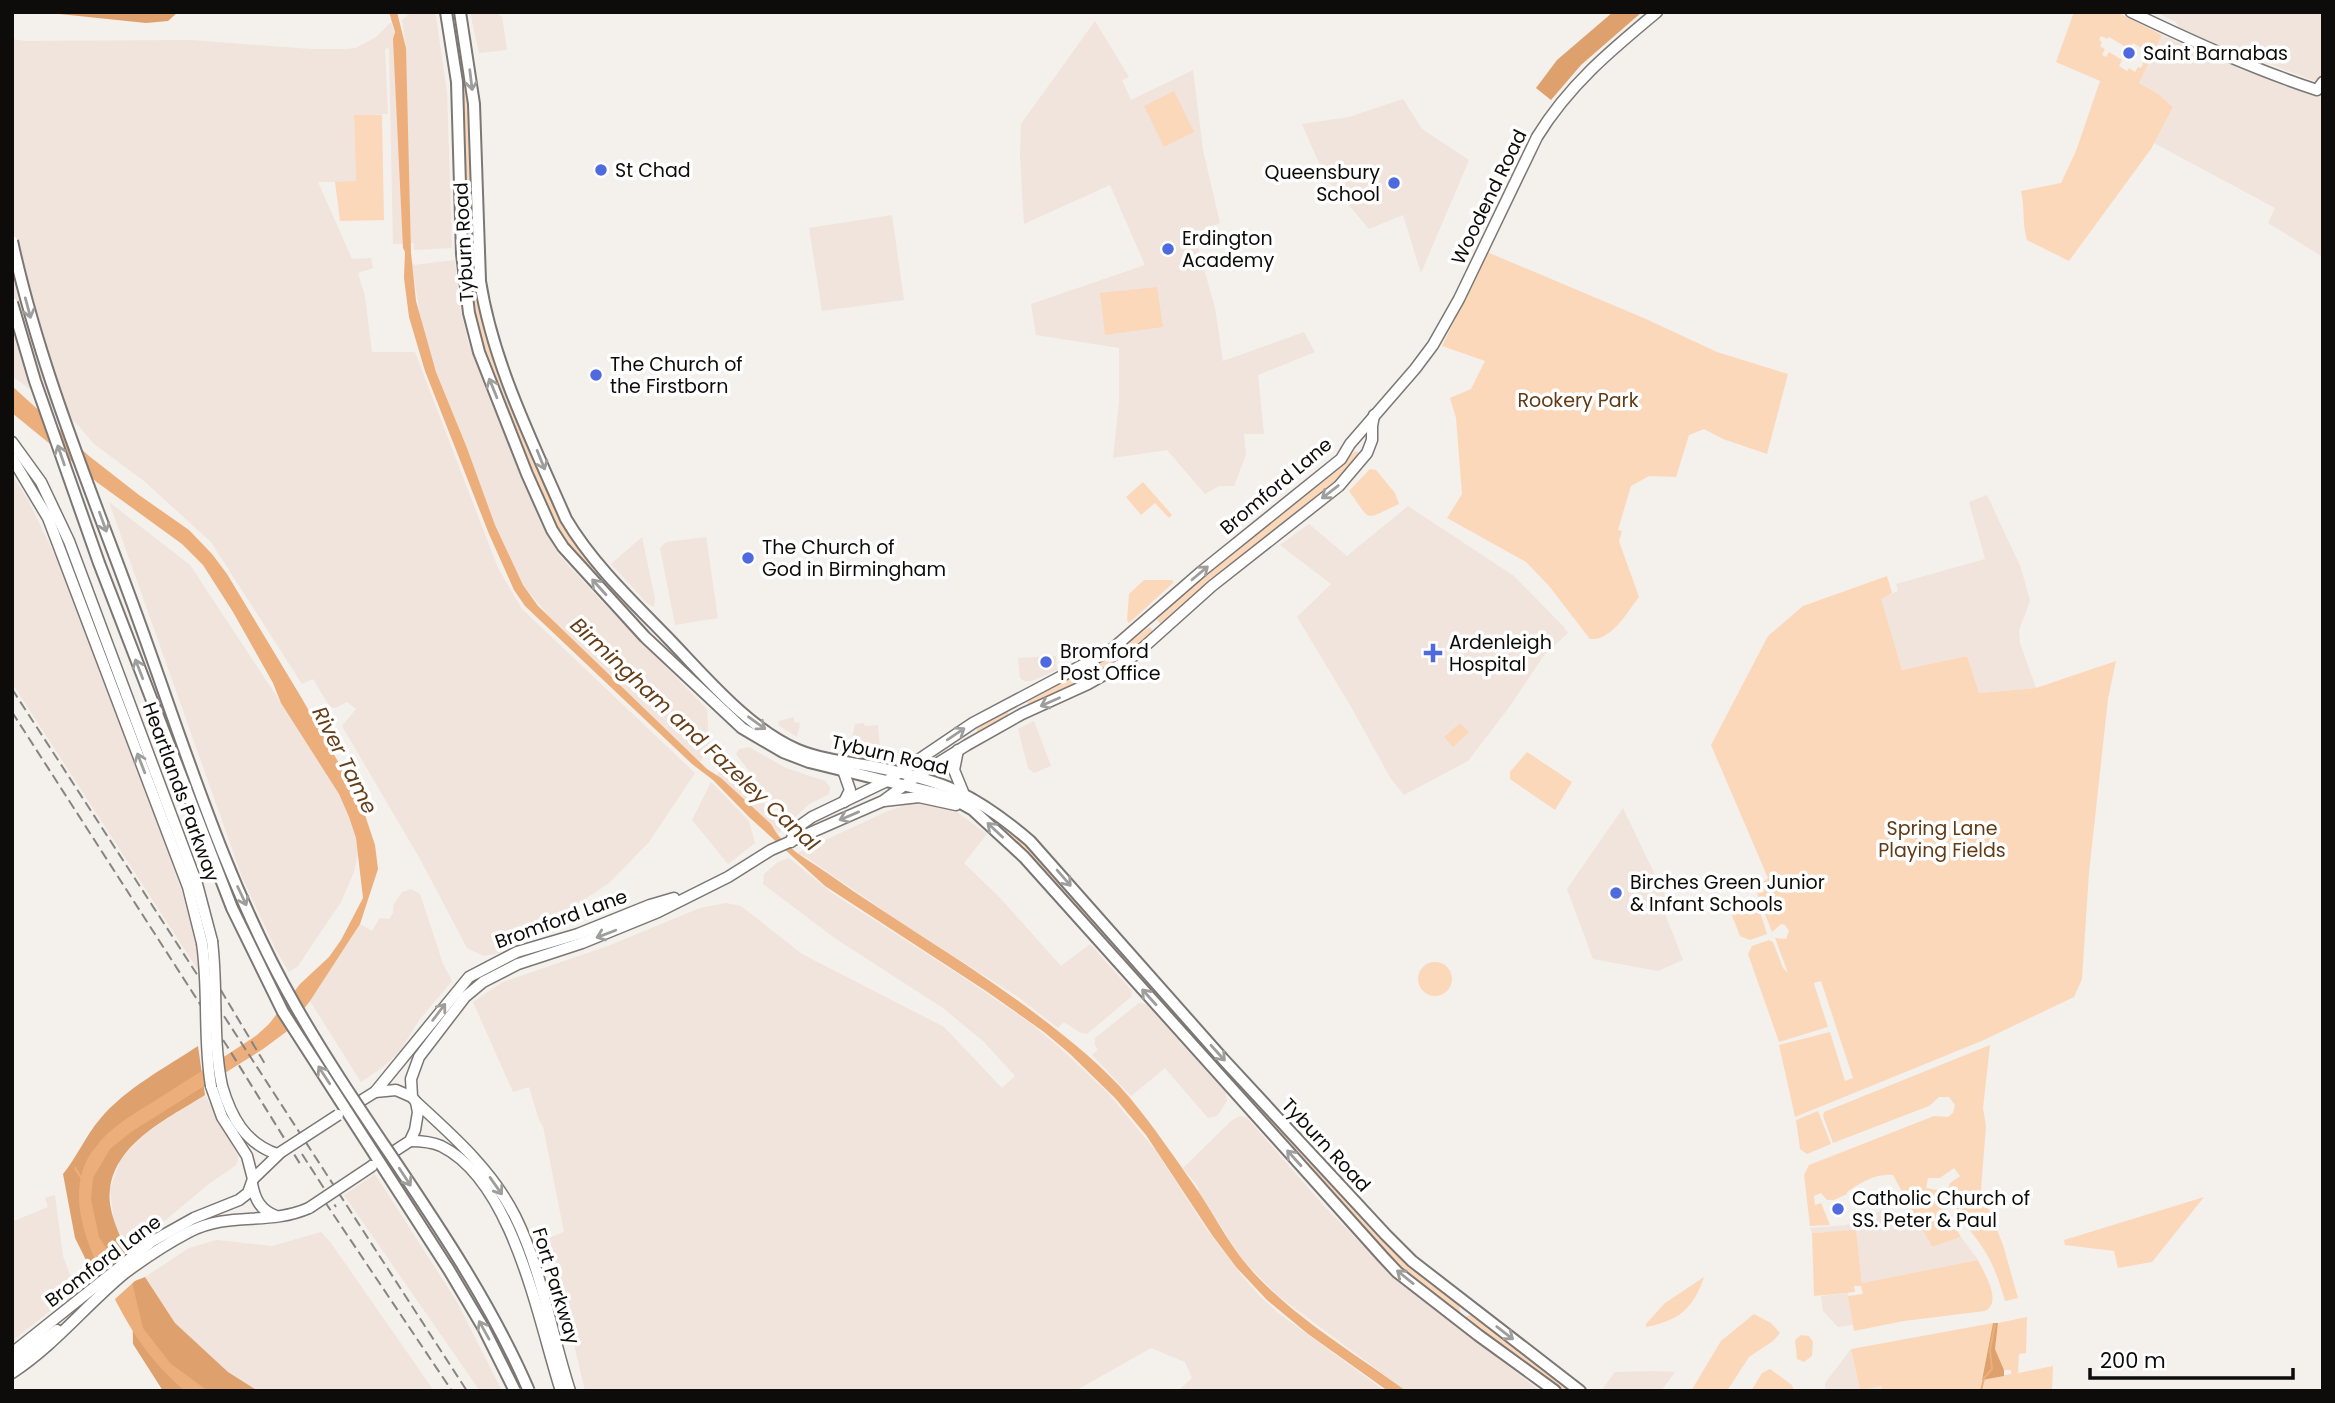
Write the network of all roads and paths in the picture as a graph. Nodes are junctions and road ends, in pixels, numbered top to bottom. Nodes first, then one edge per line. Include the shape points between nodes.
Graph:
1 (446, 12) edge
2 (460, 12) edge
3 (1657, 12) edge
4 (2131, 12) edge
5 (2320, 86) edge
6 (12, 241) edge
7 (12, 303) edge
8 (1374, 415) junction
9 (1356, 440) junction
10 (1372, 440) junction
11 (12, 442) edge
12 (1367, 453) junction
13 (12, 458) edge
14 (1149, 619) junction
15 (663, 632) junction
16 (1161, 632) junction
17 (690, 660) junction
18 (695, 686) junction
19 (730, 719) junction
20 (958, 750) junction
21 (843, 770) junction
22 (900, 772) junction
23 (917, 776) junction
24 (887, 781) junction
25 (905, 785) junction
26 (963, 792) junction
27 (883, 801) junction
28 (843, 802) junction
29 (973, 810) junction
30 (791, 842) junction
31 (689, 894) junction
32 (207, 942) junction
33 (216, 1086) junction
34 (375, 1092) junction
35 (414, 1100) junction
36 (410, 1141) junction
37 (279, 1153) junction
38 (253, 1181) junction
39 (283, 1217) junction
40 (196, 1223) junction
41 (104, 1286) junction
42 (1470, 1305) junction
43 (79, 1317) junction
44 (1459, 1320) junction
45 (12, 1353) edge
46 (12, 1363) edge
47 (12, 1373) edge
48 (515, 1391) edge
49 (529, 1391) edge
50 (561, 1391) edge
51 (570, 1391) edge
52 (1555, 1391) edge
53 (1580, 1391) edge

18 -> 1 highway, Tyburn Road via 623,614 552,530 479,352 464,285 460,122
2 -> 15 highway, Tyburn Road via 474,104 481,281 496,348 572,529
3 - 8 main road, Woodend Road via 1592,67 1552,112 1433,345
4 - 5 main road via 2206,46
6 -> 49 highway, bridge via 49,373 221,850 293,1002 460,1262
48 -> 7 highway, bridge via 449,1270 283,1012 232,908 99,563
8 - 9 main road, Bromford Lane
8 - 10 main road, Bromford Lane
9 - 10 main road
9 - 12 main road
14 -> 9 main road, Bromford Lane via 1341,459
10 - 12 main road, Bromford Lane
11 - 32 main road, Heartlands Parkway via 41,482 69,541 197,884
12 -> 16 main road, Bromford Lane via 1339,486
32 -> 13 main road, Heartlands Parkway via 48,518
14 - 16 main road
22 -> 14 main road, Bromford Lane via 973,723 1111,650
15 - 17 highway, Tyburn Road
15 - 18 highway via 665,646
16 -> 20 main road, Bromford Lane via 1135,655 1088,684
17 - 19 highway via 729,709
17 -> 22 highway, Tyburn Road via 733,704 786,743 813,755
18 - 19 highway, Tyburn Road
19 - 21 highway, Tyburn Road via 783,752
20 - 23 main road, Bromford Lane
20 - 26 main road via 954,770
21 - 24 highway, Tyburn Road
21 - 28 main road via 850,790
22 - 23 highway, Tyburn Road
22 - 24 main road, Bromford Lane
23 - 25 main road, Bromford Lane
23 - 26 highway, Tyburn Road
24 - 25 highway, Tyburn Road
24 - 28 main road, Bromford Lane
25 - 27 main road, Bromford Lane
25 - 29 highway, Tyburn Road
26 -> 42 highway, Tyburn Road via 1030,841 1354,1203 1412,1261
27 - 29 main road via 919,797
27 -> 30 main road, Bromford Lane
28 - 30 main road, Bromford Lane via 795,829
44 -> 29 highway, Tyburn Road via 1376,1250 1024,857
30 - 31 main road, Bromford Lane
34 -> 31 main road, Bromford Lane via 469,977 517,952
31 -> 35 main road, Bromford Lane via 658,912 518,964 465,996 419,1057 411,1079
32 - 33 main road, Heartlands Parkway, bridge via 206,1059
33 - 37 main road, Heartlands Parkway via 248,1135 264,1149
33 - 38 main road, Heartlands Parkway via 222,1117 247,1156
34 - 35 main road via 396,1090
34 - 37 main road, Bromford Lane, bridge
35 - 36 main road, Bromford Lane via 417,1122
35 -> 51 main road, Fort Parkway via 481,1165 515,1216 537,1273
36 - 39 main road, Bromford Lane, bridge via 309,1208
36 - 50 main road, Fort Parkway via 439,1145 457,1156 493,1200 527,1273
37 - 38 main road, Bromford Lane
38 - 39 main road via 262,1208
38 - 40 main road, Bromford Lane via 239,1200
39 - 40 main road, Bromford Lane
40 - 41 main road, Bromford Lane
41 - 43 main road, Bromford Lane
41 - 45 main road, Bromford Lane
42 - 44 highway
42 -> 53 highway, Tyburn Road
43 - 46 main road
43 - 47 main road, Bromford Lane
44 - 52 highway, Tyburn Road

